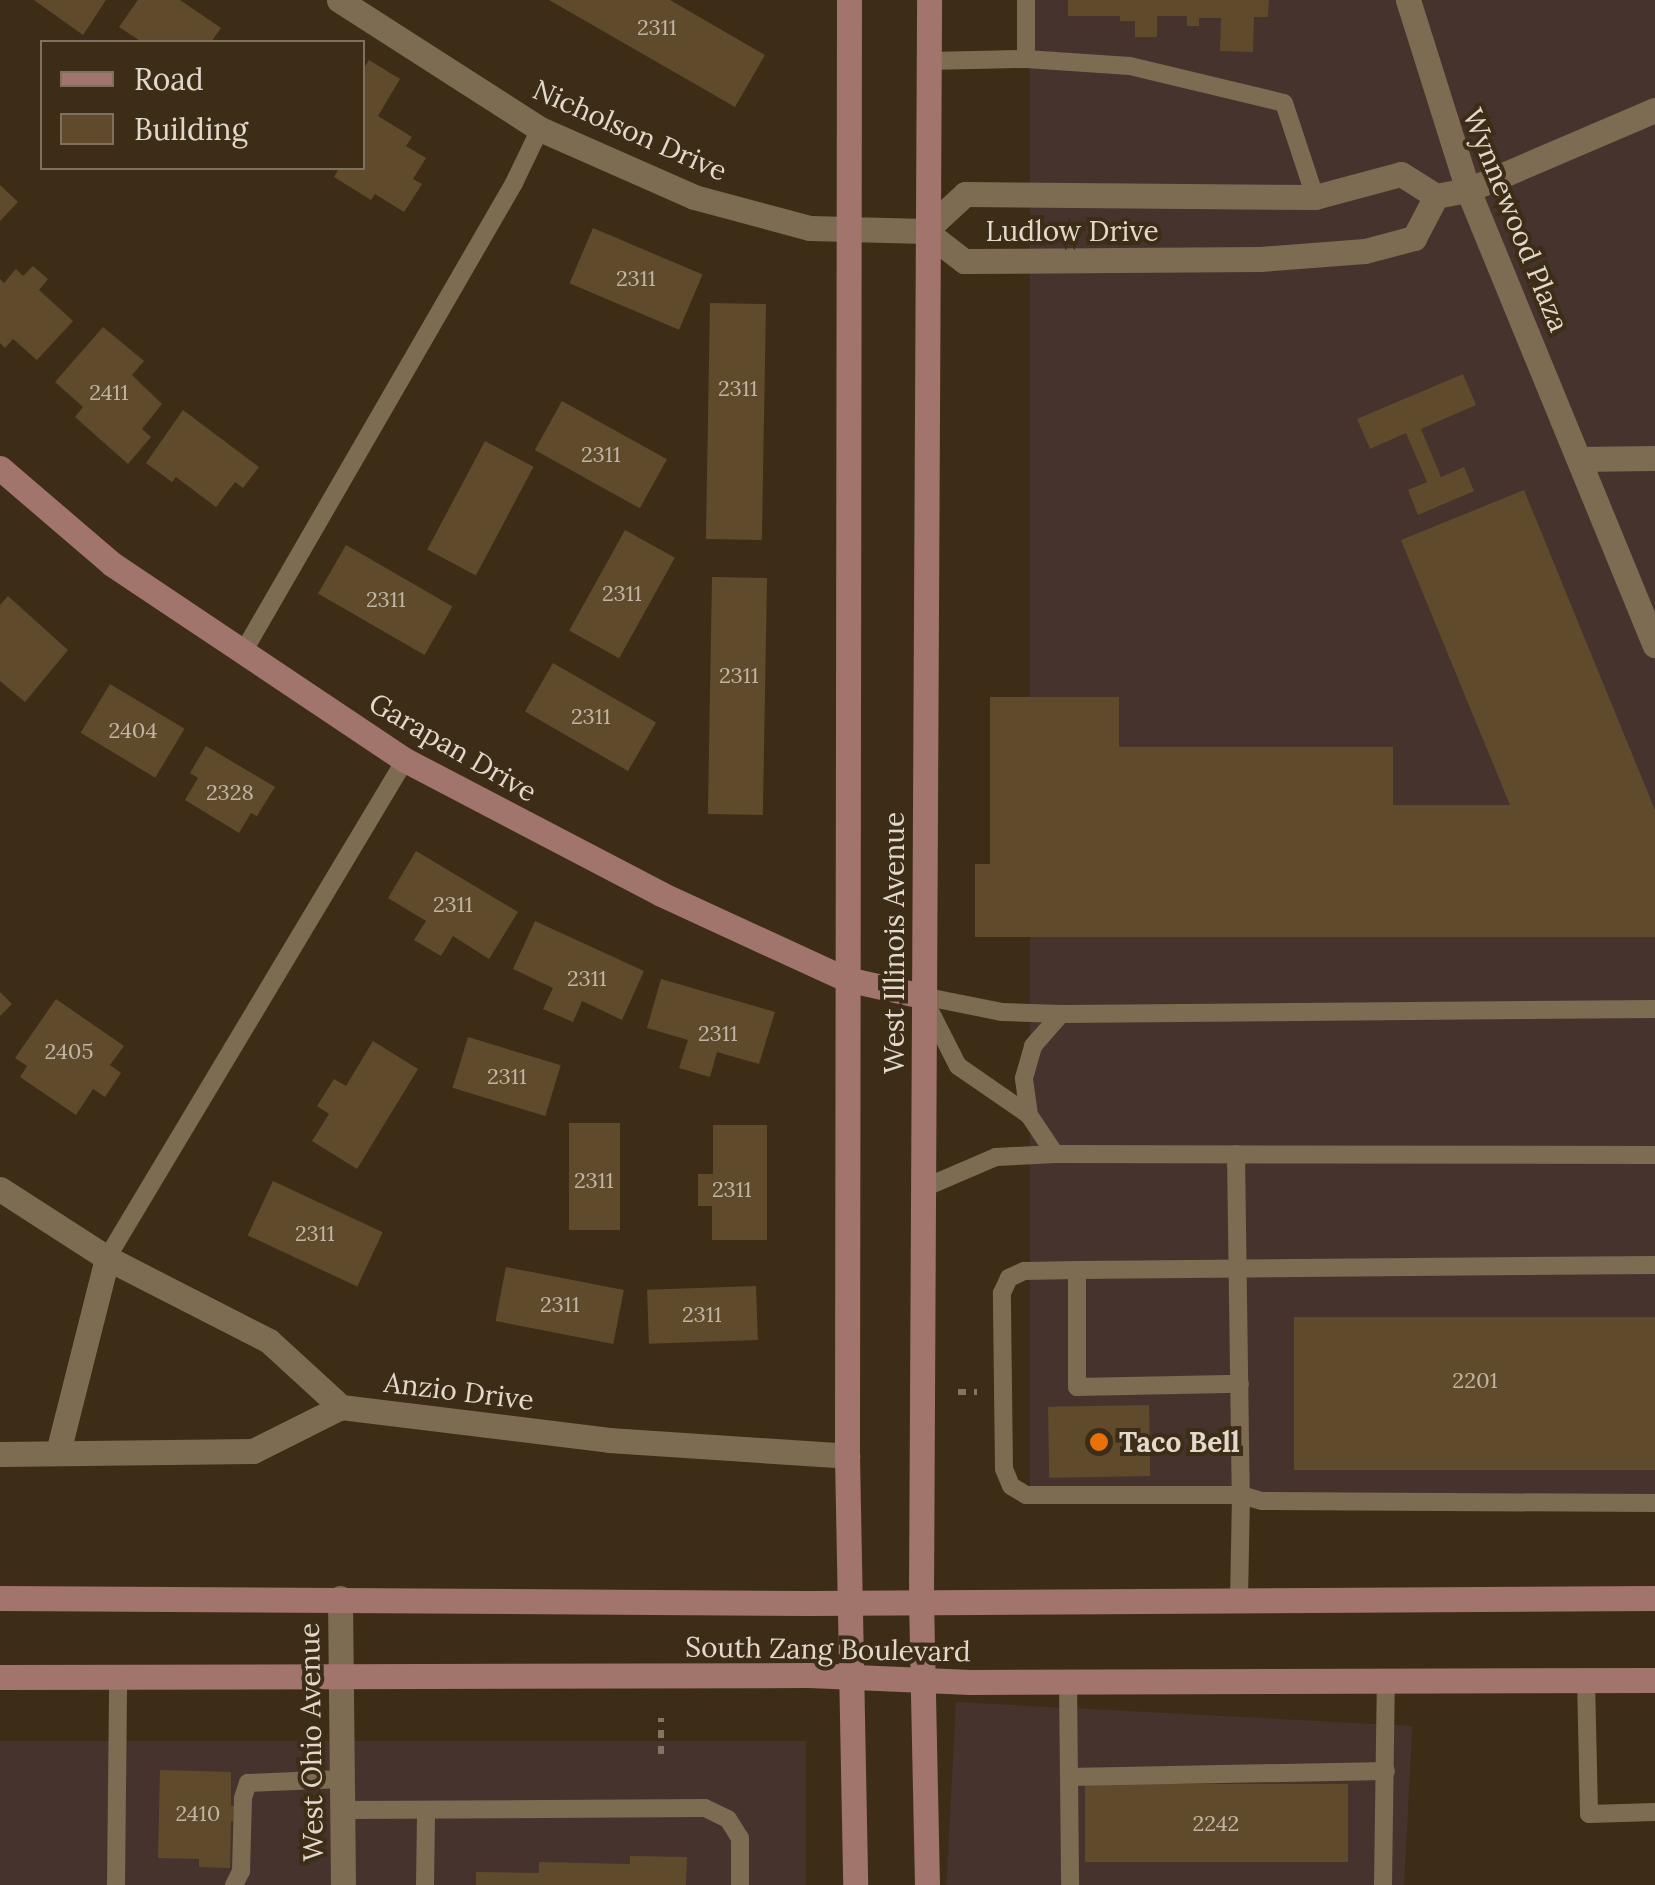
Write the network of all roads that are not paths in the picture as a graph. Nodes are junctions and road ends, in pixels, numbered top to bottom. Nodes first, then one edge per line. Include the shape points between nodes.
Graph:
1 (849, 0) edge
2 (928, 0) edge
3 (1026, 0) edge
4 (1408, 0) edge
5 (350, 3) edge
6 (1026, 59) junction
7 (928, 61) junction
8 (1655, 110) edge
9 (540, 128) junction
10 (1468, 190) junction
11 (1436, 196) junction
12 (1315, 197) junction
13 (848, 232) junction
14 (925, 232) junction
15 (1655, 458) edge
16 (1579, 459) junction
17 (0, 468) edge
18 (1655, 645) edge
19 (242, 654) junction
20 (406, 760) junction
21 (846, 978) junction
22 (922, 996) junction
23 (1655, 1009) edge
24 (1061, 1014) junction
25 (1029, 1115) junction
26 (1055, 1154) junction
27 (1236, 1154) junction
28 (1655, 1155) edge
29 (926, 1187) junction
30 (0, 1189) edge
31 (107, 1258) junction
32 (1655, 1265) edge
33 (1238, 1269) junction
34 (1078, 1270) junction
35 (1240, 1384) junction
36 (340, 1407) junction
37 (58, 1452) junction
38 (0, 1454) edge
39 (847, 1456) junction
40 (1241, 1495) junction
41 (1655, 1503) edge
42 (0, 1598) edge
43 (340, 1598) junction
44 (1655, 1598) edge
45 (921, 1599) junction
46 (1240, 1600) junction
47 (849, 1602) junction
48 (340, 1676) junction
49 (0, 1677) edge
50 (118, 1677) junction
51 (850, 1677) junction
52 (924, 1679) junction
53 (1586, 1680) junction
54 (1655, 1680) edge
55 (1386, 1681) junction
56 (1068, 1682) junction
57 (1386, 1772) junction
58 (1069, 1777) junction
59 (342, 1780) junction
60 (344, 1810) junction
61 (426, 1812) junction
62 (1655, 1812) edge
63 (116, 1885) edge
64 (234, 1885) edge
65 (342, 1885) edge
66 (425, 1885) edge
67 (740, 1885) edge
68 (855, 1885) edge
69 (927, 1885) edge
70 (1070, 1885) edge
71 (1383, 1885) edge

1 - 13 main road, West Illinois Avenue
2 - 7 main road, West Illinois Avenue
3 - 6 lane
4 - 10 street, Wynnewood Plaza
5 - 9 street, Nicholson Drive
6 - 7 lane
6 - 12 lane via 1130,66 1284,103
7 - 14 main road, West Illinois Avenue
8 - 10 street
9 - 13 street, Nicholson Drive via 694,197
9 - 19 lane
10 - 11 street
10 - 16 street, Wynnewood Plaza
11 - 12 street, Ludlow Drive via 1401,174
11 - 14 street, Ludlow Drive via 1414,238 1365,251 1260,259 964,261
12 - 14 street, Ludlow Drive via 964,194
13 - 14 street, Nicholson Drive
13 - 21 main road, West Illinois Avenue
14 - 22 main road, West Illinois Avenue
15 - 16 street
16 - 18 street, Wynnewood Plaza
17 - 19 main road, Garapan Drive via 112,564
19 - 20 main road, Garapan Drive
20 - 21 main road, Garapan Drive via 662,894
20 - 31 lane
21 - 22 main road, Garapan Drive
21 - 39 main road, West Illinois Avenue
22 - 24 lane via 1002,1012
22 - 25 lane via 958,1066
22 - 29 main road, West Illinois Avenue
23 - 24 lane
24 - 25 lane via 1033,1046 1024,1078
25 - 26 lane
26 - 27 lane
26 - 29 lane via 996,1157
27 - 28 lane
27 - 33 lane
29 - 45 main road, West Illinois Avenue
30 - 31 street
31 - 36 street via 269,1341
31 - 37 street
32 - 33 lane
33 - 34 lane
33 - 35 lane
34 - 35 lane via 1078,1387
34 - 40 lane via 1024,1271 1009,1278 1002,1293 1004,1469 1010,1486 1026,1495
35 - 40 lane
36 - 37 street via 253,1451
36 - 39 street, Anzio Drive via 609,1440
37 - 38 street
39 - 47 main road, West Illinois Avenue
40 - 41 lane via 1262,1501
40 - 46 lane
42 - 43 main road, South Zang Boulevard
43 - 47 main road, South Zang Boulevard
43 - 48 street, West Ohio Avenue
44 - 46 main road, South Zang Boulevard
45 - 46 main road, South Zang Boulevard
45 - 47 main road, South Zang Boulevard
45 - 52 main road, West Illinois Avenue
47 - 51 main road, West Illinois Avenue
48 - 50 main road, South Zang Boulevard
48 - 51 main road, South Zang Boulevard
48 - 59 street, West Ohio Avenue
49 - 50 main road, South Zang Boulevard
50 - 63 lane
51 - 52 main road, South Zang Boulevard
51 - 68 main road, West Illinois Avenue
52 - 56 main road, South Zang Boulevard
52 - 69 main road, West Illinois Avenue
53 - 54 main road, South Zang Boulevard
53 - 55 main road, South Zang Boulevard
53 - 62 lane via 1589,1814
55 - 56 main road, South Zang Boulevard
55 - 57 lane
56 - 58 lane
57 - 58 lane
57 - 71 lane
58 - 70 lane
59 - 60 street, West Ohio Avenue
59 - 64 lane via 248,1783 241,1871
60 - 61 lane
60 - 65 street, West Ohio Avenue
61 - 66 lane
61 - 67 lane via 705,1808 728,1819 740,1838

